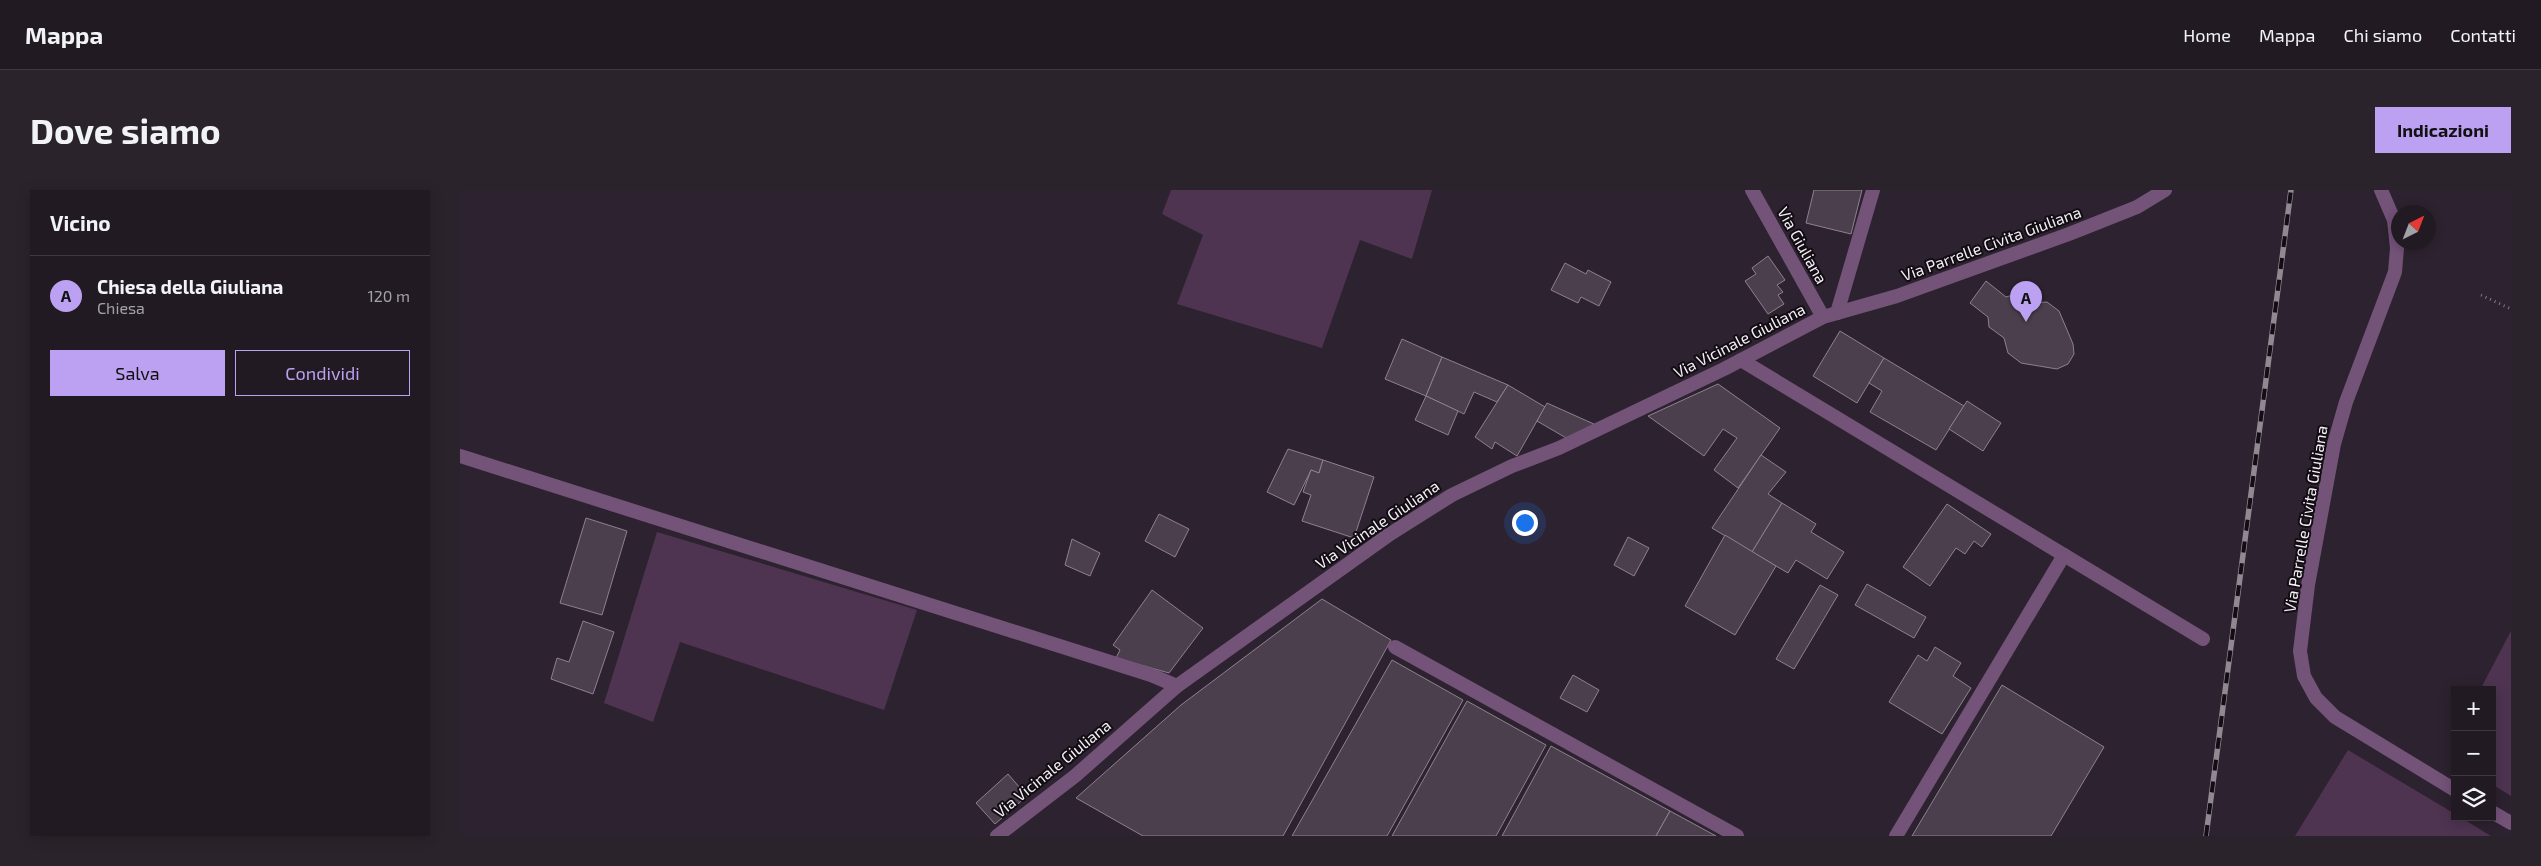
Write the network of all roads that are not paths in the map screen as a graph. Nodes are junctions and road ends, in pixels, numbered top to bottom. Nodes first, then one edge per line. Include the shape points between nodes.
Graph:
1 (1752, 190) edge
2 (1873, 190) edge
3 (2166, 190) edge
4 (2381, 190) edge
5 (1837, 313) junction
6 (1823, 317) junction
7 (1740, 360) junction
8 (460, 456) edge
9 (2064, 555) junction
10 (2203, 639) dead end
11 (1395, 647) dead end
12 (1176, 686) junction
13 (2451, 788) edge
14 (2496, 814) edge
15 (2511, 823) edge
16 (997, 836) edge
17 (1737, 836) edge
18 (1896, 836) edge

1 - 6 street, Via Giuliana
2 - 5 street
3 - 5 street, Via Parrelle Civita Giuliana via 2138,207 2069,234 1897,296
4 - 13 street, Via Parrelle Civita Giuliana via 2394,220 2398,248 2395,272 2346,402 2334,444 2308,584 2300,651 2304,676 2316,698 2335,717
5 - 6 street, Via Parrelle Civita Giuliana
6 - 7 street, Via Vicinale Giuliana
7 - 9 street
7 - 12 street, Via Vicinale Giuliana via 1560,448 1512,466 1452,495 1390,534
8 - 12 street via 1151,674
9 - 10 street
9 - 18 street
11 - 17 street
12 - 16 street, Via Vicinale Giuliana via 1075,776
14 - 15 street

